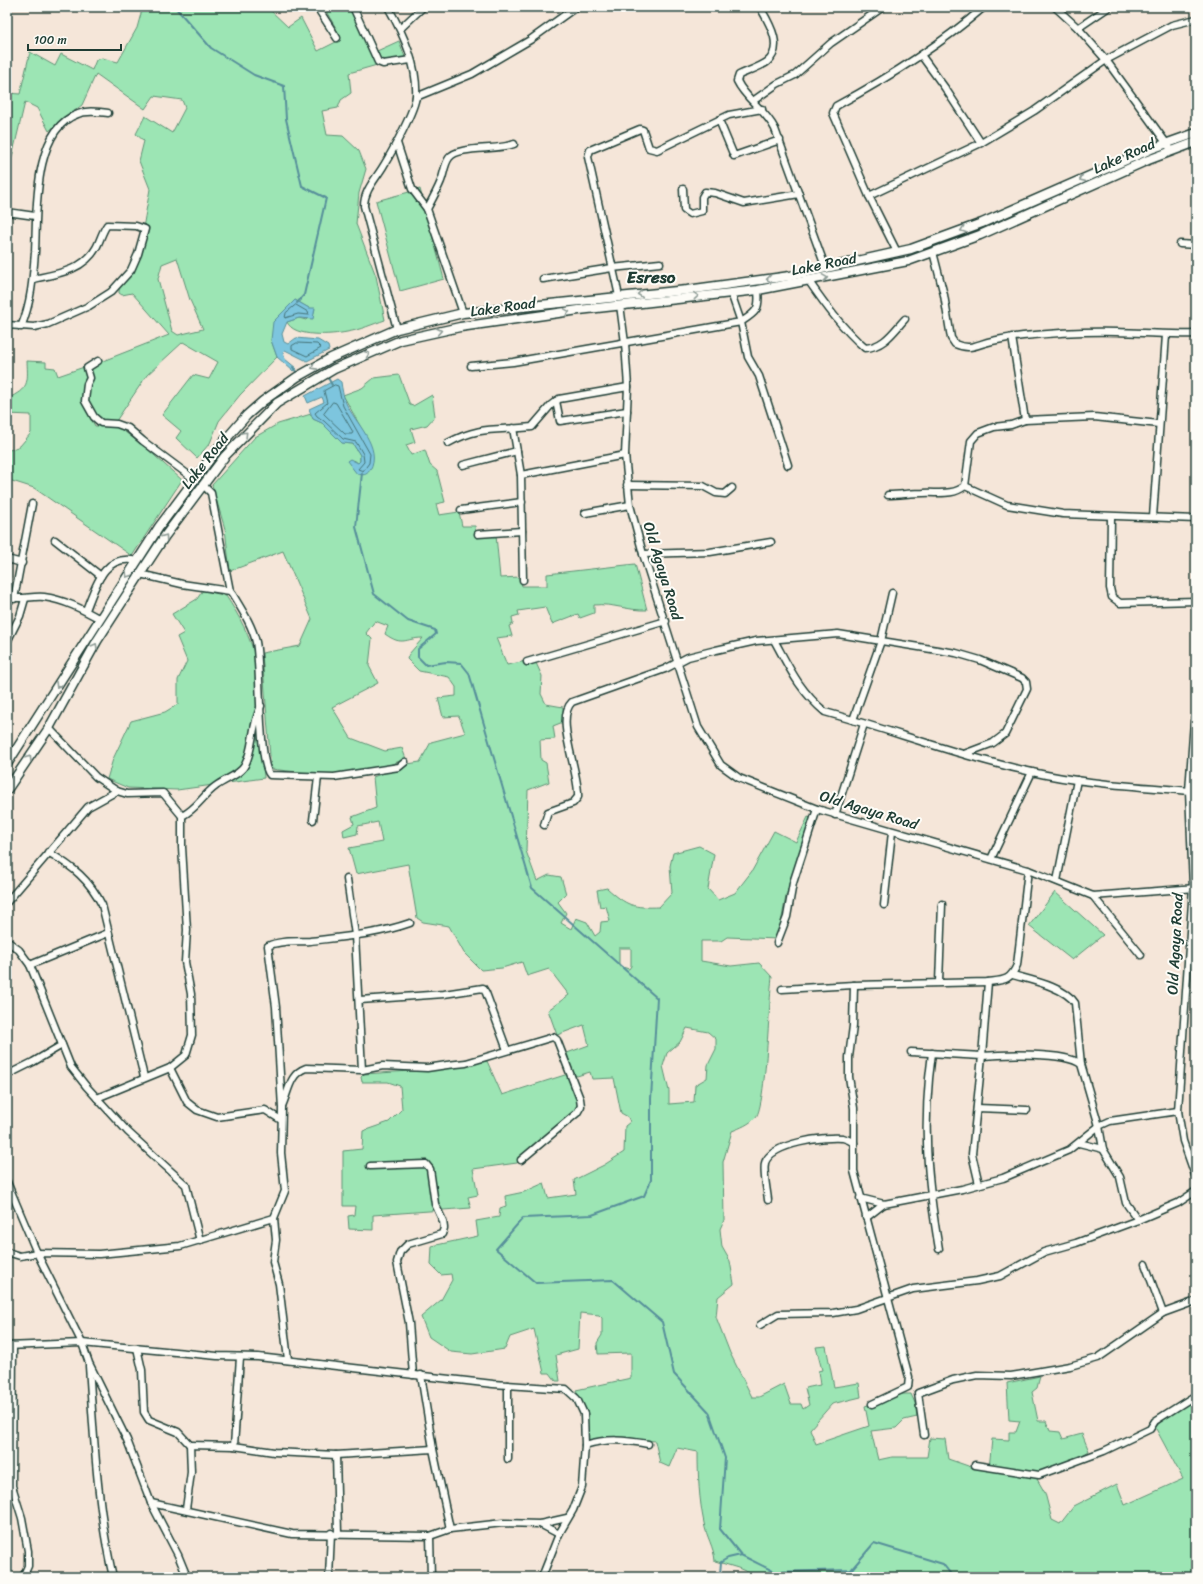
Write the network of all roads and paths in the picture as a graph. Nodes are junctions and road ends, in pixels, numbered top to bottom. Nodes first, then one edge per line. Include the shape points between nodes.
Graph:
1 (317, 7) edge
2 (353, 7) edge
3 (388, 7) edge
4 (423, 7) edge
5 (576, 7) edge
6 (760, 7) edge
7 (883, 7) edge
8 (984, 7) edge
9 (1054, 7) edge
10 (1109, 7) edge
11 (1196, 19) edge
12 (400, 28) junction
13 (1078, 28) junction
14 (337, 38) dead end
15 (921, 55) junction
16 (411, 60) junction
17 (1106, 60) junction
18 (416, 98) junction
19 (753, 101) junction
20 (762, 109) junction
21 (108, 113) dead end
22 (719, 120) junction
23 (1196, 133) edge
24 (780, 140) junction
25 (1196, 142) edge
26 (397, 143) junction
27 (981, 143) junction
28 (1167, 143) junction
29 (514, 144) dead end
30 (1172, 151) junction
31 (683, 189) dead end
32 (799, 194) junction
33 (869, 196) junction
34 (427, 210) junction
35 (7, 212) edge
36 (35, 216) junction
37 (1180, 244) dead end
38 (1196, 245) edge
39 (896, 252) junction
40 (933, 252) junction
41 (660, 263) dead end
42 (612, 268) junction
43 (826, 269) junction
44 (33, 279) junction
45 (543, 279) dead end
46 (808, 280) junction
47 (758, 290) junction
48 (731, 293) junction
49 (620, 300) junction
50 (463, 313) junction
51 (905, 319) dead end
52 (741, 322) junction
53 (7, 326) edge
54 (21, 327) junction
55 (397, 329) junction
56 (1196, 334) edge
57 (1166, 335) junction
58 (1012, 337) junction
59 (625, 343) junction
60 (98, 361) dead end
61 (471, 366) dead end
62 (628, 387) junction
63 (556, 401) junction
64 (627, 411) junction
65 (1025, 420) junction
66 (1159, 424) junction
67 (513, 428) junction
68 (448, 443) dead end
69 (516, 451) junction
70 (625, 455) junction
71 (463, 465) dead end
72 (788, 465) dead end
73 (520, 475) junction
74 (194, 479) junction
75 (627, 485) junction
76 (204, 486) junction
77 (965, 486) junction
78 (732, 488) dead end
79 (888, 495) dead end
80 (522, 502) junction
81 (32, 504) dead end
82 (630, 505) junction
83 (461, 510) dead end
84 (585, 513) dead end
85 (1112, 517) junction
86 (1153, 517) junction
87 (1196, 519) edge
88 (522, 531) junction
89 (478, 534) dead end
90 (55, 540) dead end
91 (771, 542) dead end
92 (643, 554) junction
93 (7, 559) edge
94 (137, 560) junction
95 (22, 563) junction
96 (140, 574) junction
97 (101, 576) junction
98 (523, 580) dead end
99 (230, 591) junction
100 (892, 593) dead end
101 (10, 598) edge
102 (25, 599) junction
103 (1196, 601) edge
104 (86, 610) junction
105 (100, 619) junction
106 (666, 621) junction
107 (774, 640) junction
108 (7, 642) edge
109 (880, 642) junction
110 (527, 662) dead end
111 (678, 663) junction
112 (261, 705) junction
113 (1196, 717) edge
114 (853, 720) junction
115 (864, 724) junction
116 (48, 728) junction
117 (964, 754) junction
118 (405, 762) dead end
119 (7, 764) edge
120 (1193, 768) edge
121 (1032, 772) junction
122 (318, 777) junction
123 (1077, 780) junction
124 (7, 790) edge
125 (117, 791) junction
126 (1189, 791) junction
127 (818, 809) junction
128 (182, 816) junction
129 (835, 816) junction
130 (313, 820) dead end
131 (544, 826) dead end
132 (892, 832) junction
133 (48, 852) junction
134 (991, 859) junction
135 (1028, 870) junction
136 (347, 879) dead end
137 (1057, 881) junction
138 (1194, 888) edge
139 (1093, 896) junction
140 (8, 899) edge
141 (942, 904) dead end
142 (884, 905) dead end
143 (410, 923) dead end
144 (108, 933) junction
145 (355, 935) junction
146 (7, 941) edge
147 (777, 943) dead end
148 (1141, 956) dead end
149 (30, 965) junction
150 (1013, 975) junction
151 (939, 982) junction
152 (988, 982) junction
153 (854, 985) junction
154 (782, 989) dead end
155 (360, 1000) junction
156 (62, 1045) junction
157 (507, 1050) junction
158 (911, 1052) dead end
159 (932, 1053) junction
160 (982, 1056) junction
161 (1081, 1064) junction
162 (170, 1068) junction
163 (362, 1070) junction
164 (7, 1075) edge
165 (144, 1077) junction
166 (97, 1098) junction
167 (282, 1108) junction
168 (977, 1108) junction
169 (1027, 1110) dead end
170 (1178, 1111) junction
171 (281, 1120) junction
172 (1099, 1126) junction
173 (854, 1143) junction
174 (1079, 1143) junction
175 (1103, 1148) junction
176 (521, 1160) dead end
177 (370, 1166) dead end
178 (1196, 1178) edge
179 (7, 1182) edge
180 (979, 1184) junction
181 (1196, 1191) edge
182 (930, 1194) junction
183 (860, 1198) junction
184 (768, 1200) dead end
185 (884, 1204) junction
186 (274, 1218) junction
187 (866, 1218) junction
188 (1138, 1220) junction
189 (200, 1241) junction
190 (939, 1249) dead end
191 (7, 1252) edge
192 (37, 1253) junction
193 (1145, 1264) dead end
194 (886, 1297) junction
195 (1196, 1301) edge
196 (1163, 1313) junction
197 (760, 1325) dead end
198 (82, 1343) junction
199 (10, 1346) edge
200 (137, 1348) junction
201 (240, 1357) junction
202 (288, 1360) junction
203 (89, 1363) junction
204 (413, 1375) junction
205 (421, 1375) junction
206 (508, 1385) junction
207 (908, 1387) junction
208 (918, 1393) junction
209 (1196, 1395) edge
210 (872, 1404) dead end
211 (924, 1435) dead end
212 (648, 1444) dead end
213 (190, 1445) junction
214 (585, 1445) junction
215 (234, 1446) junction
216 (433, 1449) junction
217 (336, 1455) junction
218 (508, 1459) dead end
219 (975, 1464) dead end
220 (151, 1503) junction
221 (186, 1509) junction
222 (567, 1518) junction
223 (540, 1524) junction
224 (450, 1529) junction
225 (331, 1533) junction
226 (338, 1534) junction
227 (559, 1534) junction
228 (430, 1536) junction
229 (24, 1577) edge
230 (113, 1577) edge
231 (187, 1577) edge
232 (329, 1577) edge
233 (431, 1577) edge
234 (543, 1577) edge

1 - 14 street
2 - 16 street via 378,62 383,64
3 - 12 street
4 - 12 street
5 - 18 street via 530,40 472,74
6 - 19 street via 775,38 772,56 767,62 739,75 736,79
7 - 19 street via 831,43 795,75
8 - 15 street via 965,24
9 - 13 street
10 - 13 street
11 - 17 street via 1172,24
12 - 16 street
13 - 17 street
15 - 27 street
15 - 33 street via 836,106 833,113
16 - 18 street
17 - 27 street via 1034,111
17 - 28 street
18 - 26 street
19 - 20 street
20 - 22 street via 739,112
20 - 24 street via 772,122
21 - 36 street via 79,113 71,117 54,134 41,173
22 - 24 street via 734,156
22 - 42 street, Old Agaya Road via 657,150 649,148 643,130 640,129 590,150 588,157 603,216
23 - 28 main road, Lake Road
24 - 32 street
25 - 30 main road, Lake Road
26 - 34 street via 412,189
26 - 55 street via 370,185 364,206
27 - 33 street
28 - 30 street
28 -> 39 main road, Lake Road via 982,223 935,241
29 - 34 street via 454,154 446,164
30 - 40 main road, Lake Road via 1024,216
31 - 32 street via 684,210 690,214 702,211 702,196 705,192 716,193 744,203
32 - 43 street
33 - 39 street
34 - 50 street
35 - 36 street
36 - 44 street
37 - 38 street
39 - 43 main road, Lake Road
46 -> 40 main road, Lake Road via 893,265
40 - 58 street via 951,338 955,344 971,348
41 - 42 street
42 - 45 street
42 - 49 street, Old Agaya Road
43 -> 49 main road, Lake Road
44 - 54 street
44 - 54 street via 66,272 81,264 94,252 107,225 136,226 145,229 131,270 111,292 89,306 48,324
46 - 47 main road, Lake Road
46 - 51 street via 835,319 865,348 882,344
47 - 48 main road, Lake Road
47 - 52 street via 757,309
49 -> 48 main road, Lake Road
48 - 52 street
49 - 50 main road, Lake Road
49 - 59 street, Old Agaya Road
76 -> 49 main road, Lake Road via 225,456 277,403 334,369 401,340 420,335
50 - 55 main road, Lake Road
52 - 59 street
52 - 72 street via 748,357 759,376
53 - 54 street
55 -> 74 main road, Lake Road via 332,358 297,377 263,401
56 - 57 street
57 - 58 street via 1063,332
57 - 66 street
58 - 65 street
59 - 61 street via 513,362
59 - 62 street, Old Agaya Road
60 - 74 street via 86,370 90,378 85,401 94,416 101,423 128,428
62 - 63 street
62 - 64 street, Old Agaya Road
63 - 64 street via 560,421
63 - 67 street via 532,427
64 - 70 street, Old Agaya Road
65 - 66 street via 1094,417
65 - 77 street via 978,433 971,441
66 - 86 street
67 - 68 street via 489,428
67 - 69 street
69 - 71 street
69 - 73 street
70 - 73 street
70 - 75 street, Old Agaya Road
73 - 80 street
74 - 94 main road, Lake Road
75 - 78 street via 703,486 720,494 725,494
75 - 82 street, Old Agaya Road
96 -> 76 main road, Lake Road via 165,536
76 - 99 street via 211,493
77 - 79 street via 946,494
77 - 85 street via 1007,504 1028,509
80 - 83 street
80 - 88 street
81 - 95 street
82 - 84 street
82 - 92 street, Old Agaya Road
85 - 86 street
85 - 103 street via 1112,597 1120,603
86 - 87 street
88 - 89 street
88 - 98 street
90 - 97 street
91 - 92 street via 710,552
92 - 106 street, Old Agaya Road
93 - 95 street
94 - 97 street via 118,560 108,566
94 -> 105 main road, Lake Road
95 - 101 street
96 - 99 street via 182,584
116 -> 96 main road, Lake Road
97 - 104 street
99 - 112 street via 245,616 256,642
100 - 109 street
101 - 102 street
102 - 104 street via 51,599
102 - 108 street
104 - 105 street
105 -> 119 main road, Lake Road
106 - 110 street
106 - 111 street, Old Agaya Road
107 - 109 street via 838,634
107 - 111 street via 736,645 688,657
107 - 114 street via 799,686 811,700 825,712
109 - 114 street
109 - 117 street via 956,653 980,660 1026,682 1027,689 1005,734 993,743
111 - 127 street, Old Agaya Road via 698,727 722,765 739,778
111 - 131 street via 577,699 568,706 566,722 578,797 573,802 548,812
112 - 122 street via 263,746 268,773
112 - 128 street via 254,721 248,756 243,768 217,785 196,807
113 - 120 street
114 - 115 street
115 - 117 street
115 - 129 street
124 -> 116 main road, Lake Road
116 - 125 street via 96,777
117 - 121 street
118 - 122 street via 399,767 352,776
120 - 126 street
121 - 123 street
121 - 134 street
122 - 130 street
123 - 126 street
123 - 137 street
125 - 128 street via 127,794 163,793
125 - 133 street via 88,807
126 - 138 street
127 - 129 street, Old Agaya Road
127 - 147 street via 793,883 787,917
128 - 162 street via 187,930 185,962 191,994 192,1035 186,1055
129 - 132 street, Old Agaya Road
132 - 134 street, Old Agaya Road
132 - 142 street
133 - 140 street
133 - 144 street via 73,868 90,884 102,905
134 - 135 street, Old Agaya Road
135 - 137 street, Old Agaya Road
135 - 150 street via 1017,966
136 - 145 street
137 - 139 street, Old Agaya Road
138 - 139 street, Old Agaya Road
138 - 170 street, Old Agaya Road
139 - 148 street
141 - 151 street
143 - 145 street
144 - 149 street
144 - 165 street
145 - 155 street
145 - 167 street via 310,941 274,942 268,946 276,1007
146 - 149 street via 19,950
149 - 156 street
150 - 152 street via 1007,979
150 - 161 street via 1049,986 1072,999 1075,1003
151 - 152 street
151 - 153 street
152 - 160 street
153 - 154 street
153 - 173 street via 849,1057 854,1108
155 - 157 street via 444,994 483,988
155 - 163 street
156 - 164 street
156 - 166 street via 71,1067
157 - 163 street via 453,1065 427,1068 383,1066
157 - 176 street via 553,1037 557,1040 581,1106 577,1113
158 - 159 street
159 - 160 street
159 - 182 street via 927,1091 926,1153
160 - 161 street via 1049,1056 1075,1060
160 - 168 street
161 - 172 street
162 - 165 street
162 - 171 street via 187,1102 197,1110 217,1117 265,1110
163 - 167 street via 325,1067 300,1070 294,1076
165 - 166 street
166 - 189 street via 128,1132 186,1185
167 - 171 street
168 - 169 street
168 - 180 street via 972,1154
170 - 172 street via 1110,1121
170 - 178 street, Old Agaya Road via 1183,1140
171 - 186 street via 285,1191
172 - 174 street
172 - 175 street
173 - 183 street via 854,1171
173 - 184 street via 844,1138 836,1138 805,1141 776,1150 765,1163
174 - 175 street
174 - 180 street via 1069,1150 1014,1174
175 - 188 street via 1120,1177 1126,1203
177 - 204 street via 426,1164 430,1169 435,1204 443,1222 442,1234 408,1244 400,1252 397,1262 409,1323
179 - 192 street
180 - 182 street via 962,1190
181 - 188 street via 1178,1203
182 - 185 street
182 - 190 street
183 - 185 street
183 - 187 street
185 - 187 street
186 - 189 street
186 - 202 street via 276,1240 273,1262 279,1284
187 - 194 street
188 - 194 street via 1044,1252 1000,1276 978,1281 925,1286
189 - 192 street via 180,1246 99,1254
191 - 192 street via 20,1256
192 - 198 street
193 - 196 street
194 - 197 street via 856,1309 833,1313 778,1314
194 - 207 street via 909,1377
195 - 196 street
196 - 208 street via 1098,1358 1070,1366 1011,1376 977,1375 953,1380
198 - 199 street
198 - 200 street
198 - 203 street
199 - 229 street via 12,1486 22,1518 28,1551 28,1566
200 - 201 street
200 - 213 street via 142,1370 144,1412 149,1420 178,1432
201 - 202 street
201 - 215 street
202 - 204 street
203 - 220 street via 127,1440
203 - 230 street via 103,1532
204 - 205 street
205 - 206 street
205 - 216 street
206 - 214 street via 566,1389 577,1399 584,1414
206 - 218 street
207 - 208 street
207 - 210 street
208 - 211 street
209 - 219 street via 1155,1421 1150,1429 1104,1451 1039,1475
212 - 214 street via 603,1440
213 - 215 street
213 - 221 street via 191,1472
214 - 222 street via 582,1488
215 - 217 street via 274,1452
216 - 217 street
216 - 224 street
217 - 226 street
220 - 221 street
220 - 231 street
221 - 225 street via 232,1522 292,1534
222 - 223 street
222 - 227 street
223 - 224 street via 503,1523
223 - 227 street
224 - 228 street
225 - 226 street
225 - 232 street
226 - 228 street
227 - 234 street
228 - 233 street

